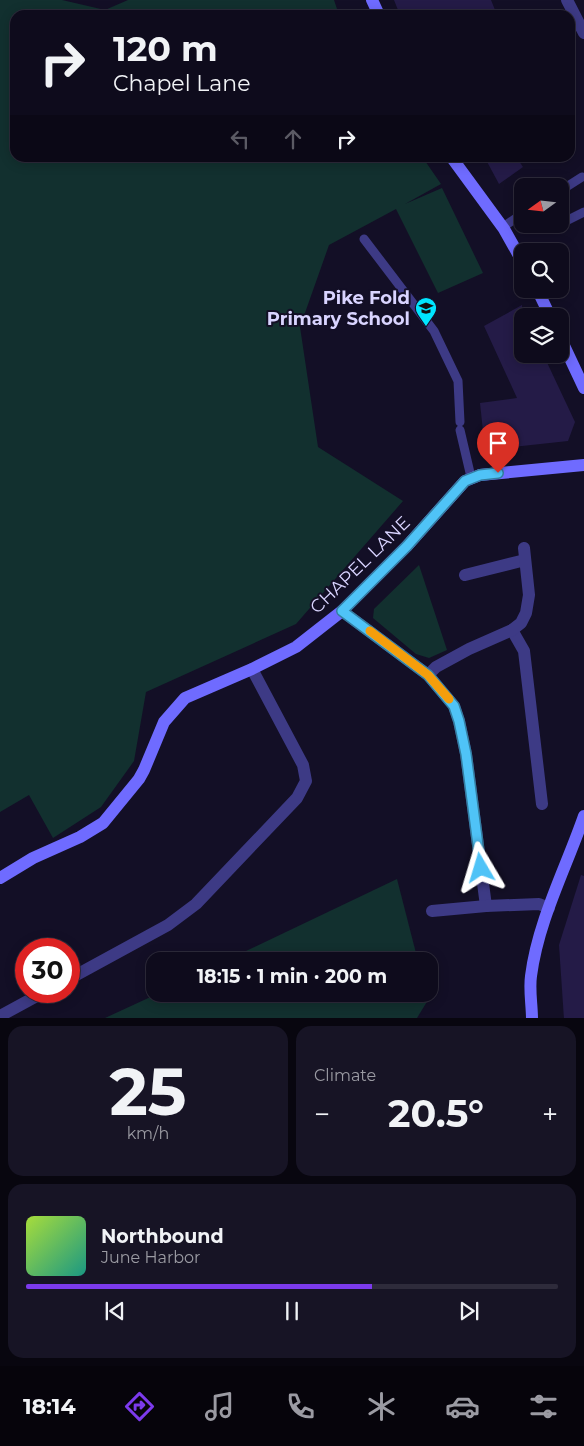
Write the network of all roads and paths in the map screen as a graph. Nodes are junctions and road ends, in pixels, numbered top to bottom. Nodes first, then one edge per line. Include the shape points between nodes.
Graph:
1 (575, 16) edge
2 (584, 33) edge
3 (455, 162) edge
4 (582, 178) dead end
5 (569, 186) edge
6 (584, 212) edge
7 (514, 219) edge
8 (569, 220) edge
9 (503, 226) junction
10 (364, 239) dead end
11 (514, 246) edge
12 (569, 357) edge
13 (584, 388) edge
14 (584, 465) edge
15 (471, 477) junction
16 (465, 575) dead end
17 (342, 611) junction
18 (512, 630) junction
19 (252, 669) junction
20 (428, 675) junction
21 (542, 804) dead end
22 (584, 816) edge
23 (0, 878) edge
24 (486, 906) junction
25 (549, 908) junction
26 (432, 911) dead end
27 (80, 973) edge
28 (24, 1003) edge
29 (0, 1016) edge
30 (532, 1018) edge

1 - 2 street
3 - 9 street
4 - 5 lane
6 - 8 lane
7 - 9 lane
9 - 11 street
10 - 15 lane via 434,331 458,381 460,426
12 - 13 street
14 - 15 street
15 - 17 street, CHAPEL LANE
16 - 18 street via 524,554 528,604 521,623
17 - 19 street, CHAPEL LANE via 296,647
17 - 20 street
18 - 20 street via 436,667
18 - 21 street via 524,651
19 - 23 street, CHAPEL LANE via 185,698 173,710 164,722 139,780 104,823
19 - 27 street via 303,765 306,781 296,798 196,904 168,925
20 - 24 street via 454,706 459,721
22 - 25 street
24 - 25 street via 539,904
24 - 26 street
25 - 30 street via 531,977
28 - 29 street

